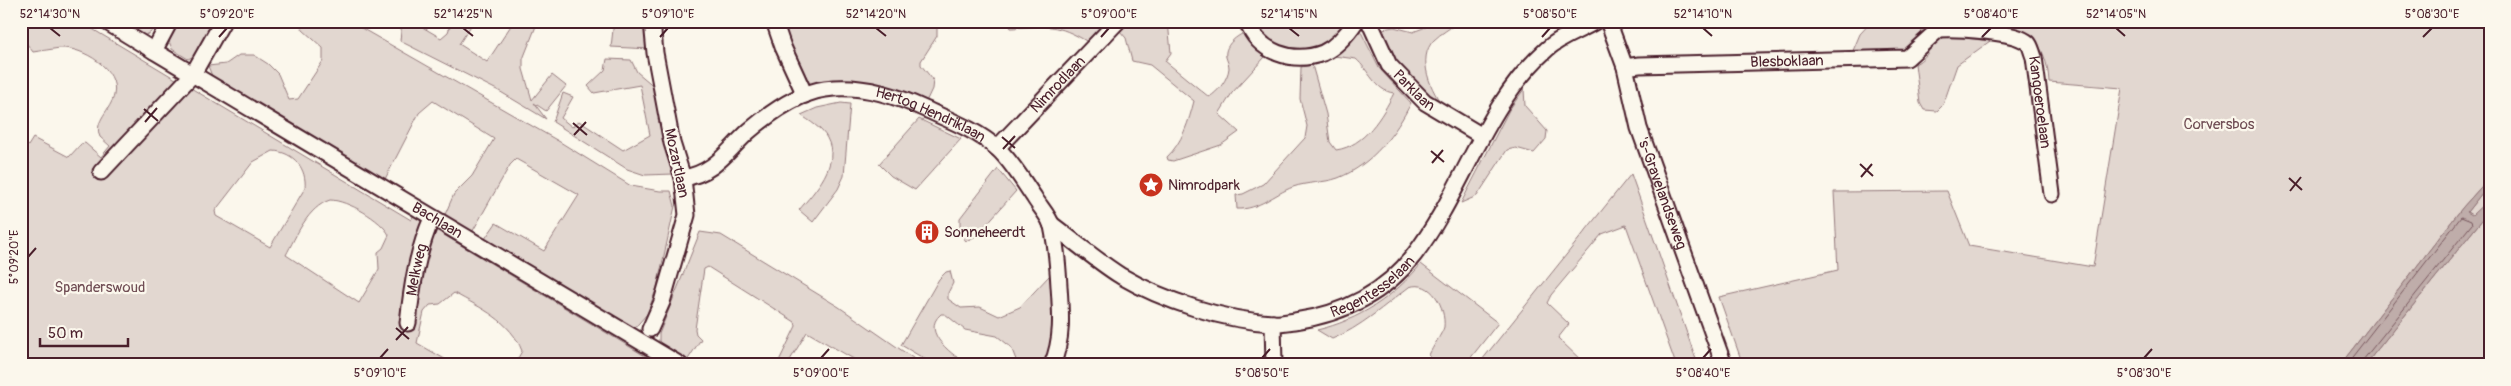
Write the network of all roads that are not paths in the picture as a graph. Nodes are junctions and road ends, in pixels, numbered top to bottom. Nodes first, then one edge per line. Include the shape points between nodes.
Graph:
1 (105, 21) edge
2 (170, 21) edge
3 (222, 21) edge
4 (652, 21) edge
5 (774, 21) edge
6 (1118, 21) edge
7 (1247, 21) edge
8 (1356, 21) edge
9 (1369, 21) edge
10 (1596, 21) edge
11 (1608, 21) edge
12 (1938, 25) edge
13 (154, 51) junction
14 (1624, 67) junction
15 (193, 74) junction
16 (806, 95) junction
17 (1482, 136) junction
18 (997, 148) junction
19 (101, 172) dead end
20 (683, 178) junction
21 (2052, 194) dead end
22 (432, 218) junction
23 (1052, 224) junction
24 (408, 323) dead end
25 (1273, 324) junction
26 (650, 329) dead end
27 (680, 365) edge
28 (1052, 365) edge
29 (1274, 365) edge
30 (1724, 365) edge

1 - 13 street
2 - 13 street
3 - 15 street
4 - 20 street, Mozartlaan via 672,143
5 - 16 street via 782,47
6 - 18 street, Nimrodlaan
7 - 8 street via 1251,33 1266,47 1283,56 1298,58 1324,52 1348,34
9 - 17 street, Parklaan via 1389,65 1425,102
10 - 17 street, Regentesselaan via 1548,48 1525,71 1504,97
11 - 14 street, 's-Gravelandseweg
12 - 14 street, Blesboklaan via 1908,58
12 - 21 street, Kangoeroelaan via 2016,37 2029,44 2034,57
13 - 15 street, Bachlaan
14 - 30 street, 's-Gravelandseweg via 1639,128
15 - 19 street
15 - 22 street, Bachlaan
16 - 18 street, Hertog Hendriklaan via 825,89 855,89 900,98 969,129
16 - 20 street, Hertog Hendriklaan via 776,110 709,170
17 - 25 street, Regentesselaan via 1439,218 1413,256 1383,287 1341,310
18 - 23 street, Hertog Hendriklaan
20 - 26 street, Mozartlaan via 687,215 662,302
22 - 24 street, Melkweg via 422,242 412,284
22 - 27 street, Bachlaan
23 - 25 street, Regentesselaan via 1121,276 1162,297 1202,311
23 - 28 street, Hertog Hendriklaan via 1062,318 1060,342
25 - 29 street

